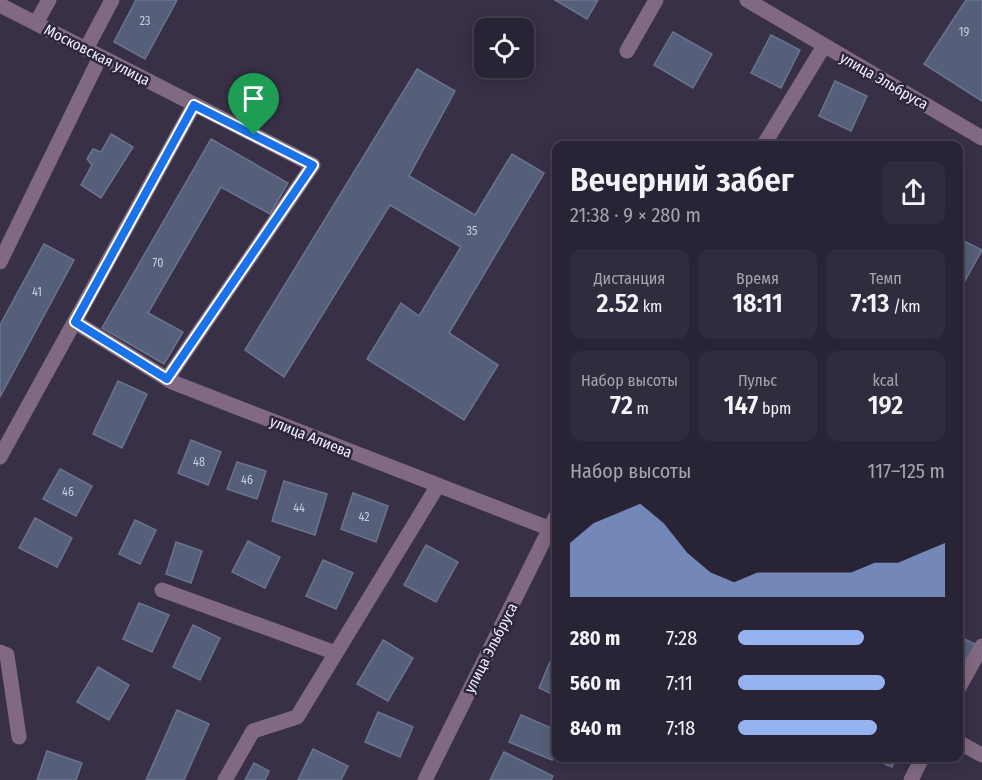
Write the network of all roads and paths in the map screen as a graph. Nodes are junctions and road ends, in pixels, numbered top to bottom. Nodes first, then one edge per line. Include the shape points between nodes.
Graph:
1 (49, 0) edge
2 (112, 0) edge
3 (656, 0) edge
4 (747, 0) edge
5 (0, 5) edge
6 (36, 23) junction
7 (824, 46) junction
8 (86, 49) junction
9 (627, 51) dead end
10 (100, 57) junction
11 (194, 105) junction
12 (982, 138) edge
13 (766, 141) edge
14 (0, 262) edge
15 (75, 322) junction
16 (167, 379) junction
17 (0, 457) edge
18 (437, 487) junction
19 (552, 525) edge
20 (552, 532) edge
21 (162, 590) dead end
22 (982, 646) edge
23 (0, 652) edge
24 (336, 653) junction
25 (963, 680) edge
26 (20, 737) dead end
27 (963, 745) edge
28 (982, 755) edge
29 (920, 762) edge
30 (225, 780) edge
31 (425, 780) edge
32 (911, 780) edge

1 - 6 street
2 - 8 street
3 - 9 street
4 - 7 street
5 - 6 street, Московская улица
6 - 8 street, Московская улица
7 - 12 street, улица Эльбруса
7 - 13 street, улица Эльбруса
8 - 10 street, Московская улица
10 - 11 street, Московская улица
10 - 14 street
11 - 15 street
11 - 16 street, Московская улица via 313,165
15 - 16 street, улица Алиева
15 - 17 street
16 - 18 street, улица Алиева
18 - 19 street, улица Алиева
18 - 24 street
20 - 31 street, улица Эльбруса
21 - 24 street
22 - 25 street
23 - 26 street via 7,655
24 - 30 street via 297,717 253,731
27 - 28 street
29 - 32 street

